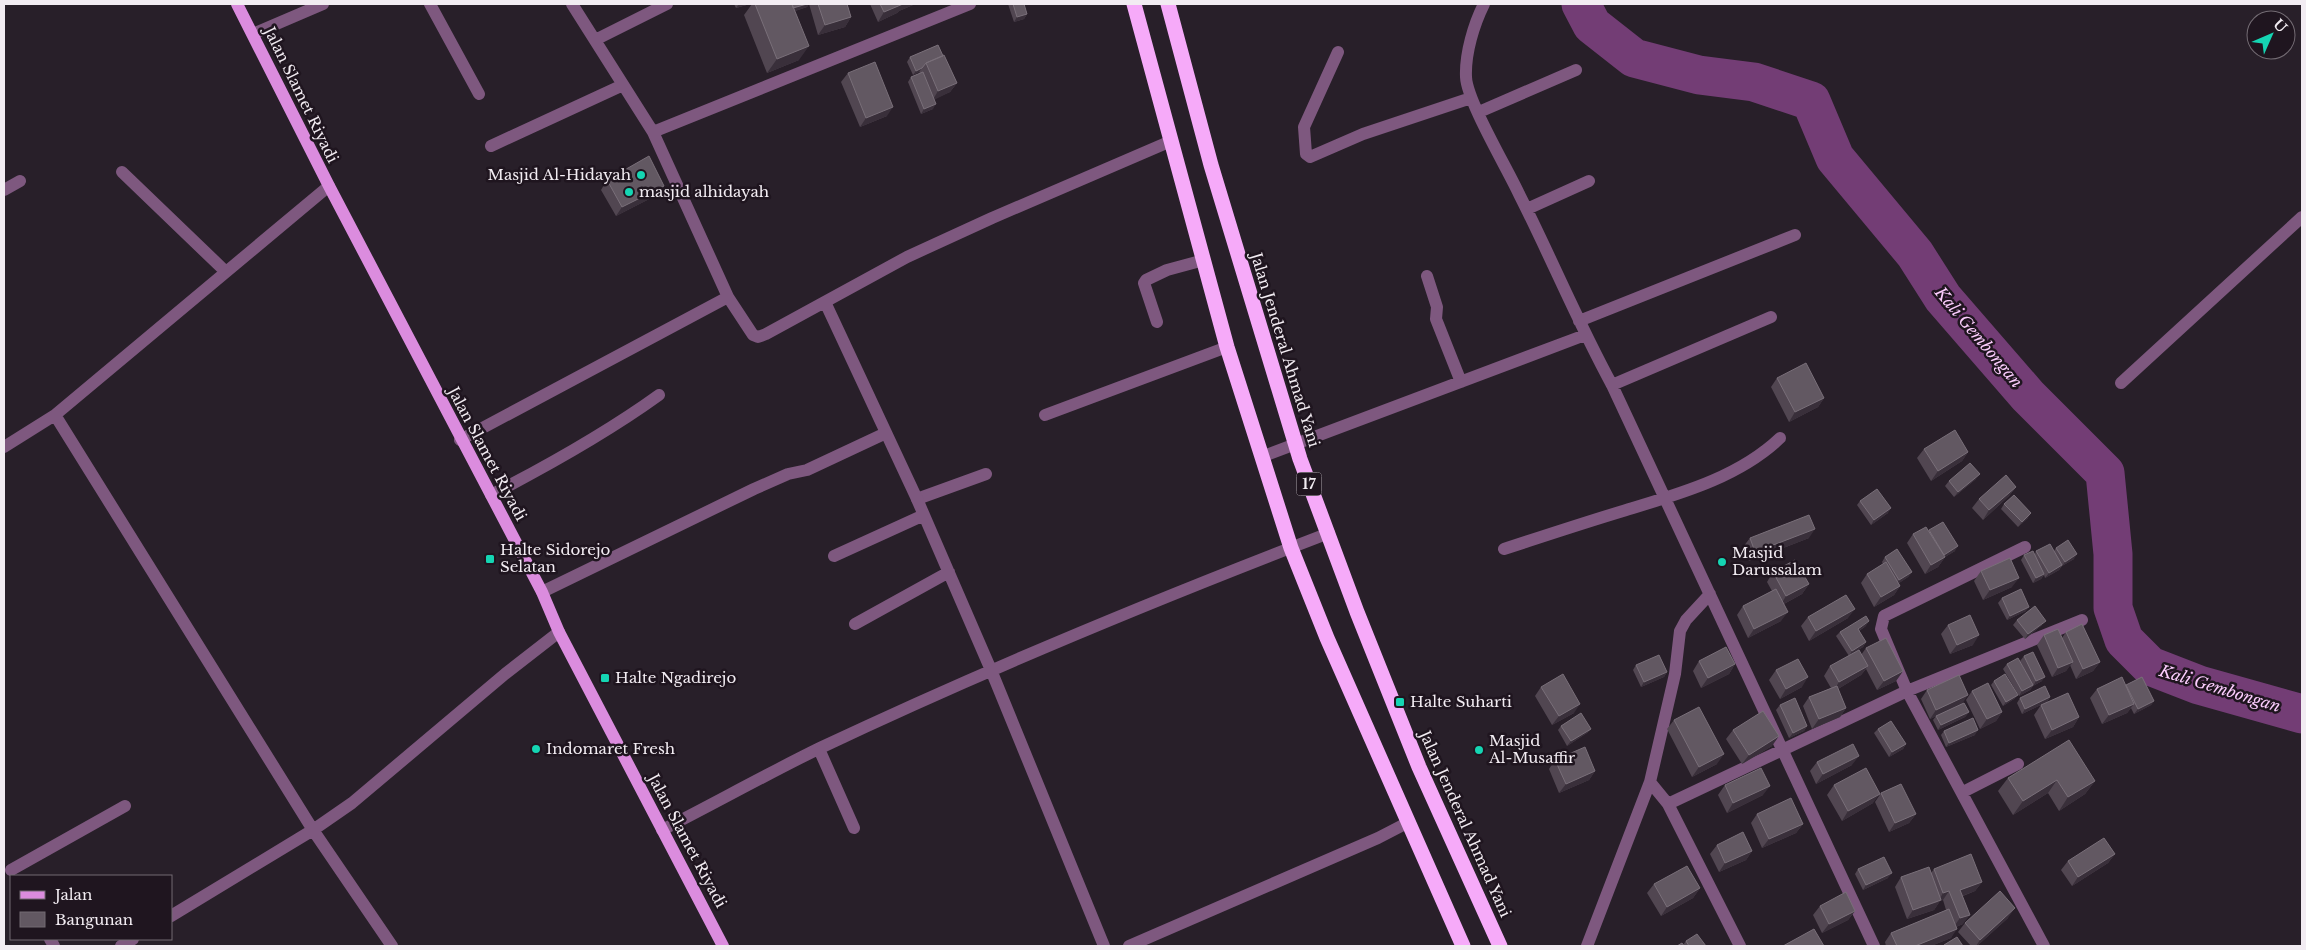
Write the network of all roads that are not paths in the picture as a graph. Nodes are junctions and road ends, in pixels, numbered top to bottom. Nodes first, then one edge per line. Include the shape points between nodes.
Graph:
1 (237, 4) edge
2 (323, 4) edge
3 (430, 4) edge
4 (572, 4) edge
5 (667, 4) edge
6 (970, 4) edge
7 (1134, 4) edge
8 (1168, 4) edge
9 (1484, 4) edge
10 (253, 34) junction
11 (595, 40) junction
12 (1338, 52) dead end
13 (1576, 70) dead end
14 (622, 85) junction
15 (479, 94) dead end
16 (1471, 98) junction
17 (1479, 112) junction
18 (652, 132) junction
19 (1171, 141) junction
20 (491, 146) dead end
21 (122, 172) dead end
22 (20, 181) dead end
23 (1589, 181) dead end
24 (329, 186) junction
25 (4, 190) edge
26 (1527, 208) junction
27 (2302, 217) edge
28 (1795, 234) dead end
29 (1204, 260) junction
30 (226, 272) junction
31 (1427, 276) dead end
32 (728, 297) junction
33 (825, 302) junction
34 (1771, 317) dead end
35 (1579, 321) junction
36 (1157, 322) dead end
37 (1585, 335) junction
38 (1227, 346) junction
39 (1461, 382) junction
40 (2121, 383) dead end
41 (1612, 385) junction
42 (659, 395) dead end
43 (55, 415) junction
44 (1045, 416) dead end
45 (886, 433) junction
46 (1780, 438) dead end
47 (460, 440) junction
48 (4, 445) edge
49 (1295, 445) junction
50 (1261, 457) junction
51 (986, 474) dead end
52 (491, 495) junction
53 (1664, 498) junction
54 (917, 499) junction
55 (924, 515) junction
56 (1329, 533) junction
57 (2025, 546) dead end
58 (1291, 548) junction
59 (1504, 549) dead end
60 (834, 556) dead end
61 (949, 572) junction
62 (542, 592) junction
63 (1710, 594) junction
64 (2082, 620) dead end
65 (855, 624) dead end
66 (559, 632) junction
67 (991, 670) junction
68 (1907, 691) junction
69 (819, 749) junction
70 (1783, 749) junction
71 (2018, 764) dead end
72 (1650, 782) junction
73 (1963, 792) junction
74 (1668, 804) junction
75 (125, 806) dead end
76 (1407, 823) junction
77 (854, 828) dead end
78 (313, 830) junction
79 (662, 830) junction
80 (4, 859) edge
81 (12, 873) edge
82 (172, 915) edge
83 (392, 946) edge
84 (723, 946) edge
85 (1104, 946) edge
86 (1129, 946) edge
87 (1463, 946) edge
88 (1500, 946) edge
89 (1587, 946) edge
90 (1740, 946) edge
91 (1874, 946) edge
92 (2044, 946) edge

1 - 10 main road, Jalan Slamet Riyadi
2 - 10 street
3 - 15 street
4 - 11 street
5 - 11 street
6 - 18 street
7 - 19 highway, 17
8 - 49 highway, Jalan Jenderal Ahmad Yani / 17 via 1211,165
9 - 16 street via 1474,24 1466,77
10 - 24 main road, Jalan Slamet Riyadi
11 - 14 street
12 - 16 street via 1304,127 1306,154 1310,157 1363,134
13 - 17 street
14 - 18 street
14 - 20 street
16 - 17 street
17 - 26 street
18 - 32 street
19 - 29 highway, 17
19 - 33 street via 907,257
21 - 30 street
22 - 25 street
23 - 26 street
24 - 30 street
24 - 47 main road, Jalan Slamet Riyadi
26 - 35 street
27 - 40 street
28 - 35 street
29 - 36 street via 1167,270 1146,280 1144,283
29 - 38 highway, 17
30 - 43 street
31 - 39 street via 1437,307 1436,319
32 - 33 street via 748,331 758,337
32 - 47 street
33 - 45 street
34 - 41 street
35 - 37 street
37 - 39 street
37 - 41 street
38 - 44 street
38 - 50 highway, 17
39 - 49 street
41 - 53 street
42 - 52 street via 564,456
43 - 48 street
43 - 78 street
45 - 54 street
45 - 62 street via 807,470 788,474 754,489
46 - 53 street via 1751,462
47 - 52 main road, Jalan Slamet Riyadi
49 - 50 street
49 - 56 highway, Jalan Jenderal Ahmad Yani / 17
50 - 58 highway, 17
51 - 54 street
52 - 62 main road, Jalan Slamet Riyadi
53 - 59 street
53 - 63 street
54 - 55 street
55 - 60 street
55 - 61 street
56 - 58 street
56 - 88 highway, Jalan Jenderal Ahmad Yani / 17 via 1419,767
57 - 68 street via 1884,616 1881,629
58 - 67 street
58 - 76 highway, 17
61 - 65 street
61 - 67 street
62 - 66 main road, Jalan Slamet Riyadi
63 - 70 street
63 - 72 street via 1680,631 1675,674
64 - 68 street
66 - 78 street via 352,803
66 - 79 main road, Jalan Slamet Riyadi
67 - 69 street
67 - 85 street
68 - 70 street
68 - 73 street
69 - 77 street
69 - 79 street
70 - 74 street
70 - 91 street
71 - 73 street
72 - 74 street
72 - 89 street
73 - 92 street
74 - 90 street
75 - 81 street
76 - 86 street
76 - 87 highway, 17
78 - 82 street
78 - 83 street
79 - 84 main road, Jalan Slamet Riyadi
80 - 81 street

